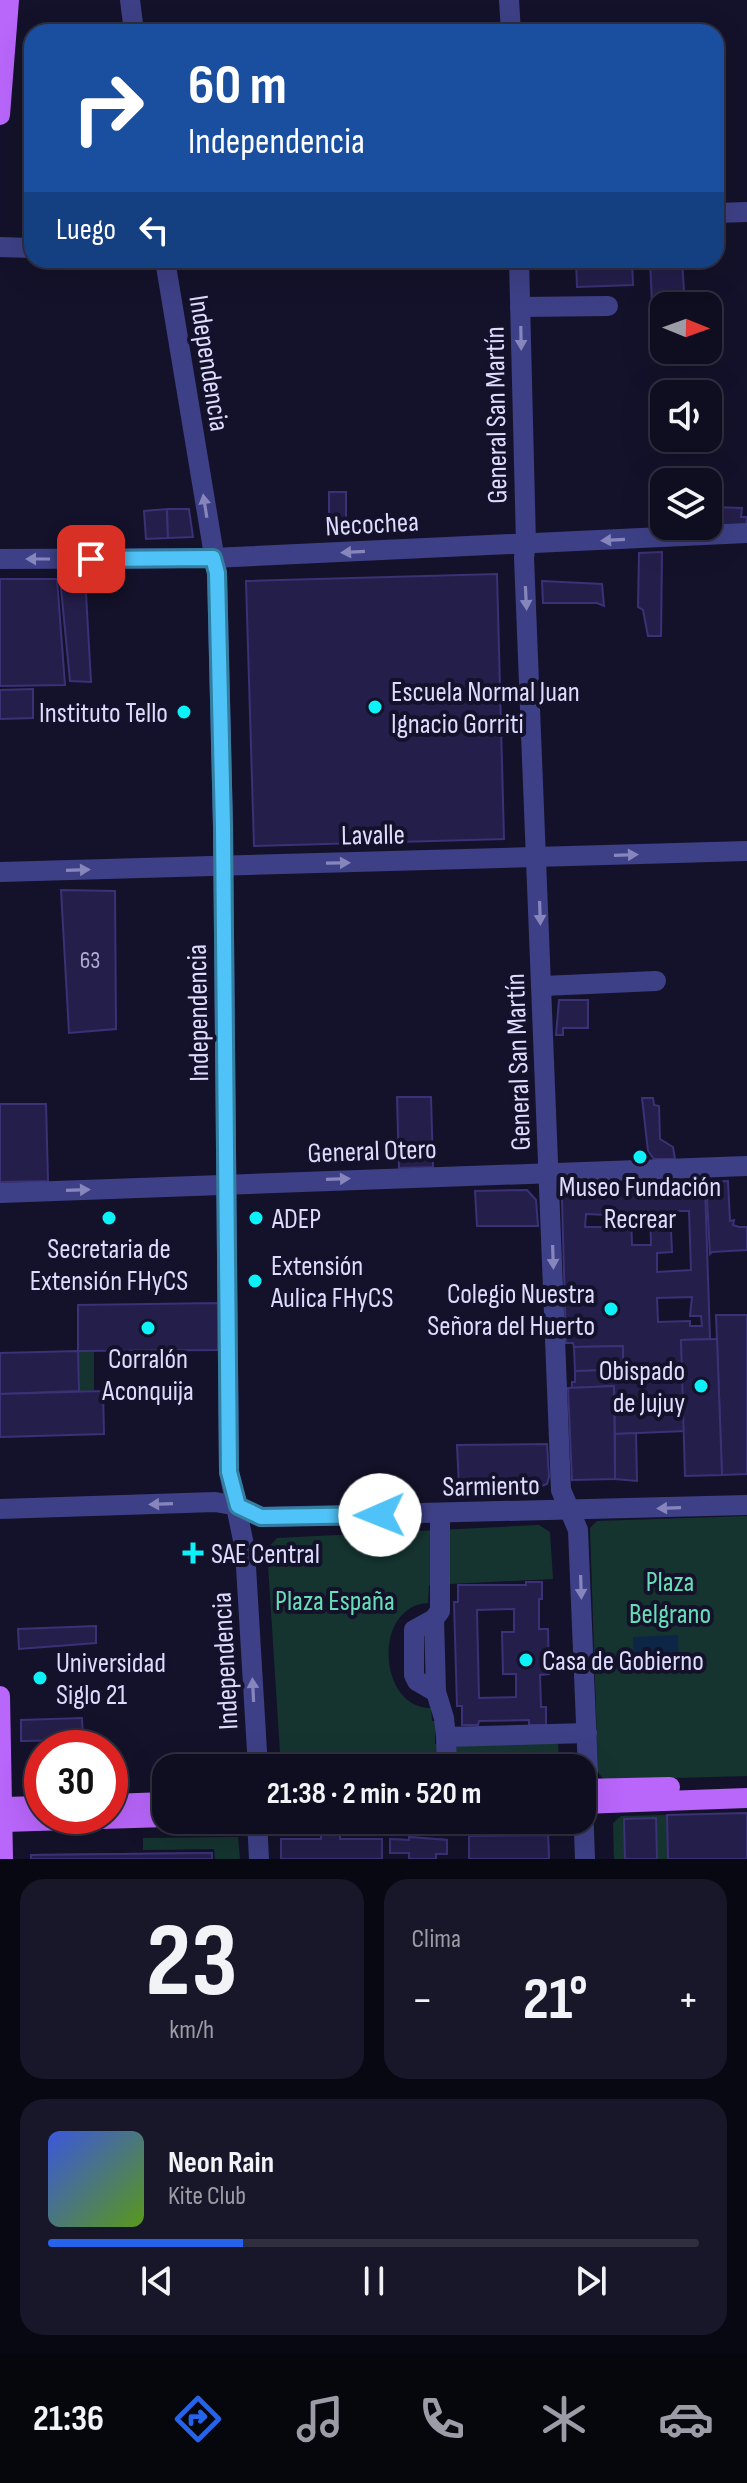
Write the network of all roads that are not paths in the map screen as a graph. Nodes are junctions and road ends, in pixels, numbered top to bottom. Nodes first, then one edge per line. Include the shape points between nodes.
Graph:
1 (9, 0) edge
2 (130, 0) edge
3 (509, 0) edge
4 (133, 24) edge
5 (510, 24) edge
6 (0, 115) edge
7 (747, 212) edge
8 (724, 213) edge
9 (0, 247) edge
10 (24, 248) edge
11 (166, 268) edge
12 (519, 268) edge
13 (608, 306) dead end
14 (520, 307) junction
15 (747, 533) edge
16 (526, 544) junction
17 (213, 558) junction
18 (0, 559) edge
19 (747, 851) edge
20 (538, 858) junction
21 (223, 866) junction
22 (0, 872) edge
23 (656, 981) dead end
24 (543, 986) junction
25 (747, 1166) edge
26 (550, 1172) junction
27 (228, 1183) junction
28 (0, 1193) edge
29 (747, 1505) edge
30 (238, 1506) junction
31 (0, 1509) edge
32 (570, 1511) junction
33 (440, 1514) junction
34 (0, 1696) edge
35 (1, 1722) edge
36 (587, 1733) junction
37 (446, 1737) junction
38 (257, 1754) edge
39 (447, 1754) edge
40 (588, 1754) edge
41 (747, 1785) edge
42 (596, 1796) edge
43 (596, 1797) edge
44 (747, 1798) edge
45 (152, 1802) edge
46 (128, 1803) edge
47 (24, 1810) edge
48 (2, 1814) edge
49 (152, 1817) edge
50 (258, 1834) edge
51 (584, 1834) edge
52 (3, 1859) edge
53 (259, 1859) edge
54 (585, 1859) edge

1 - 6 main road
2 - 4 street
3 - 5 street
7 - 8 street
9 - 10 street
17 -> 11 street, Independencia
12 - 14 street, General San Martín
13 - 14 street
14 -> 16 street, General San Martín
15 -> 16 street, Necochea
16 -> 17 street, Necochea
16 -> 20 street, General San Martín
17 -> 18 street, Necochea
17 - 21 street, Independencia
20 -> 19 street, Lavalle
21 -> 20 street, Lavalle
20 -> 24 street, General San Martín
22 -> 21 street, Lavalle
21 - 27 street, Independencia
23 - 24 street
24 - 26 street, General San Martín
25 - 26 street, General Otero
27 -> 26 street, General Otero
26 -> 32 street, General San Martín via 561,1490
28 -> 27 street, General Otero
27 - 30 street, Independencia via 229,1472
29 -> 32 street, Sarmiento
30 -> 31 street, Sarmiento via 215,1502
30 - 33 street, Sarmiento via 261,1517
38 -> 30 street, Independencia
32 - 33 street, Sarmiento
32 -> 36 street, General San Martín via 578,1530
33 - 37 street via 440,1611 414,1630 414,1675 436,1692
34 - 35 main road
35 - 48 main road
36 - 37 street
36 - 40 street, General San Martín
37 - 39 street
41 - 42 main road
43 - 44 main road
45 - 46 main road
47 - 48 main road
48 - 49 main road
48 - 52 main road
50 - 53 street
51 - 54 street, General San Martín

